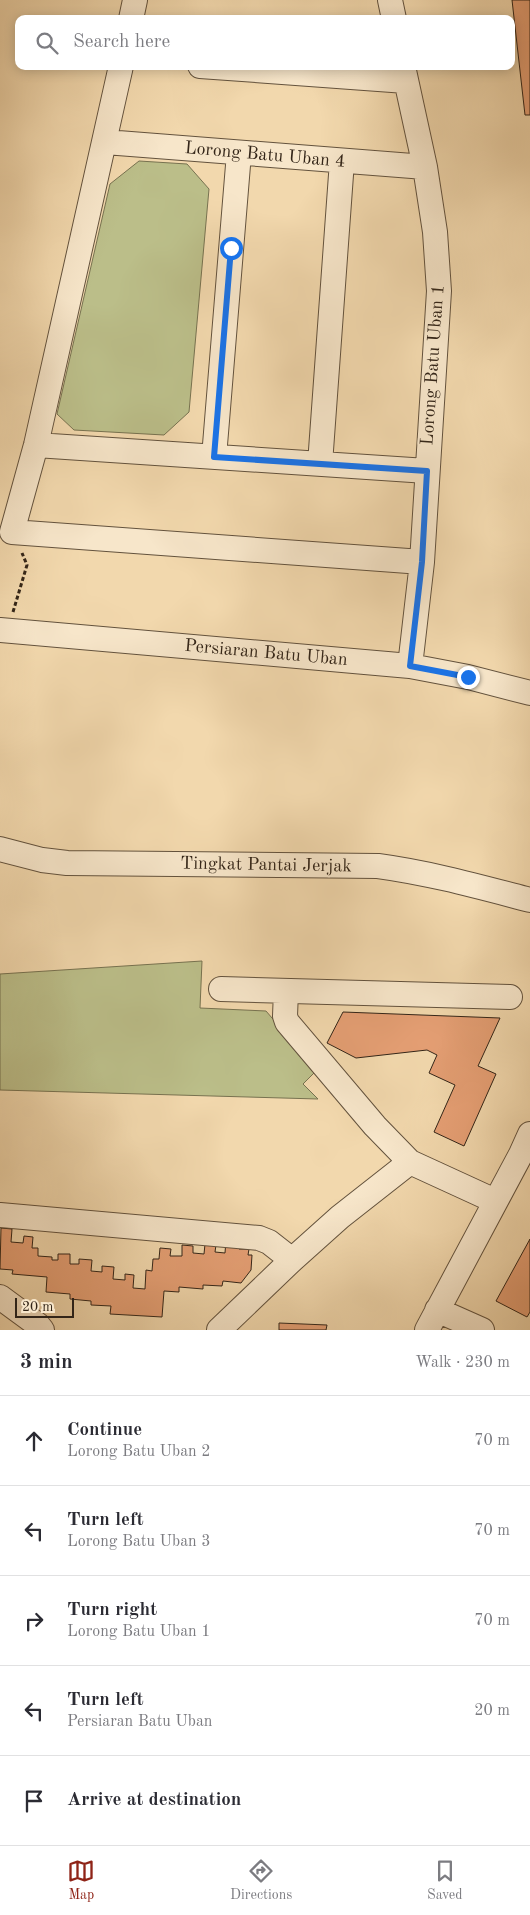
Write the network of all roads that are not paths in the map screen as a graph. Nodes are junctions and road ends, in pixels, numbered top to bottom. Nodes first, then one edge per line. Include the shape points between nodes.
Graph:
1 (135, 0) edge
2 (390, 0) edge
3 (132, 15) edge
4 (393, 15) edge
5 (121, 70) edge
6 (317, 70) edge
7 (404, 73) edge
8 (105, 142) junction
9 (238, 153) junction
10 (342, 161) junction
11 (425, 167) junction
12 (36, 445) junction
13 (214, 457) junction
14 (320, 464) junction
15 (427, 471) junction
16 (422, 562) junction
17 (4, 630) edge
18 (410, 666) junction
19 (530, 693) edge
20 (0, 849) edge
21 (530, 900) edge
22 (221, 990) dead end
23 (286, 991) junction
24 (510, 997) dead end
25 (530, 1134) edge
26 (410, 1162) junction
27 (495, 1201) junction
28 (0, 1215) edge
29 (292, 1260) junction
30 (0, 1296) edge
31 (432, 1320) edge
32 (42, 1330) edge
33 (220, 1330) edge
34 (482, 1330) edge

1 - 3 street
2 - 4 street
5 - 8 street
6 - 7 street
7 - 11 street, Lorong Batu Uban 1
8 - 9 street, Lorong Batu Uban 4
8 - 12 street
9 - 10 street, Lorong Batu Uban 4
9 - 13 street
10 - 11 street, Lorong Batu Uban 4
10 - 14 street
11 - 15 street, Lorong Batu Uban 1 via 436,232 439,291
12 - 13 street
12 - 16 street via 12,532
13 - 14 street
14 - 15 street
15 - 16 street, Lorong Batu Uban 1
16 - 18 street, Lorong Batu Uban 1
17 - 18 street, Persiaran Batu Uban
18 - 19 street, Persiaran Batu Uban
20 - 21 street, Tingkat Pantai Jerjak via 42,860 67,862 378,866 446,878
22 - 23 street
23 - 24 street
23 - 26 street via 285,1016 288,1022 368,1118
25 - 27 street
26 - 27 street
26 - 29 street
27 - 31 street
28 - 29 street via 259,1238
29 - 33 street
30 - 32 street
31 - 34 street

